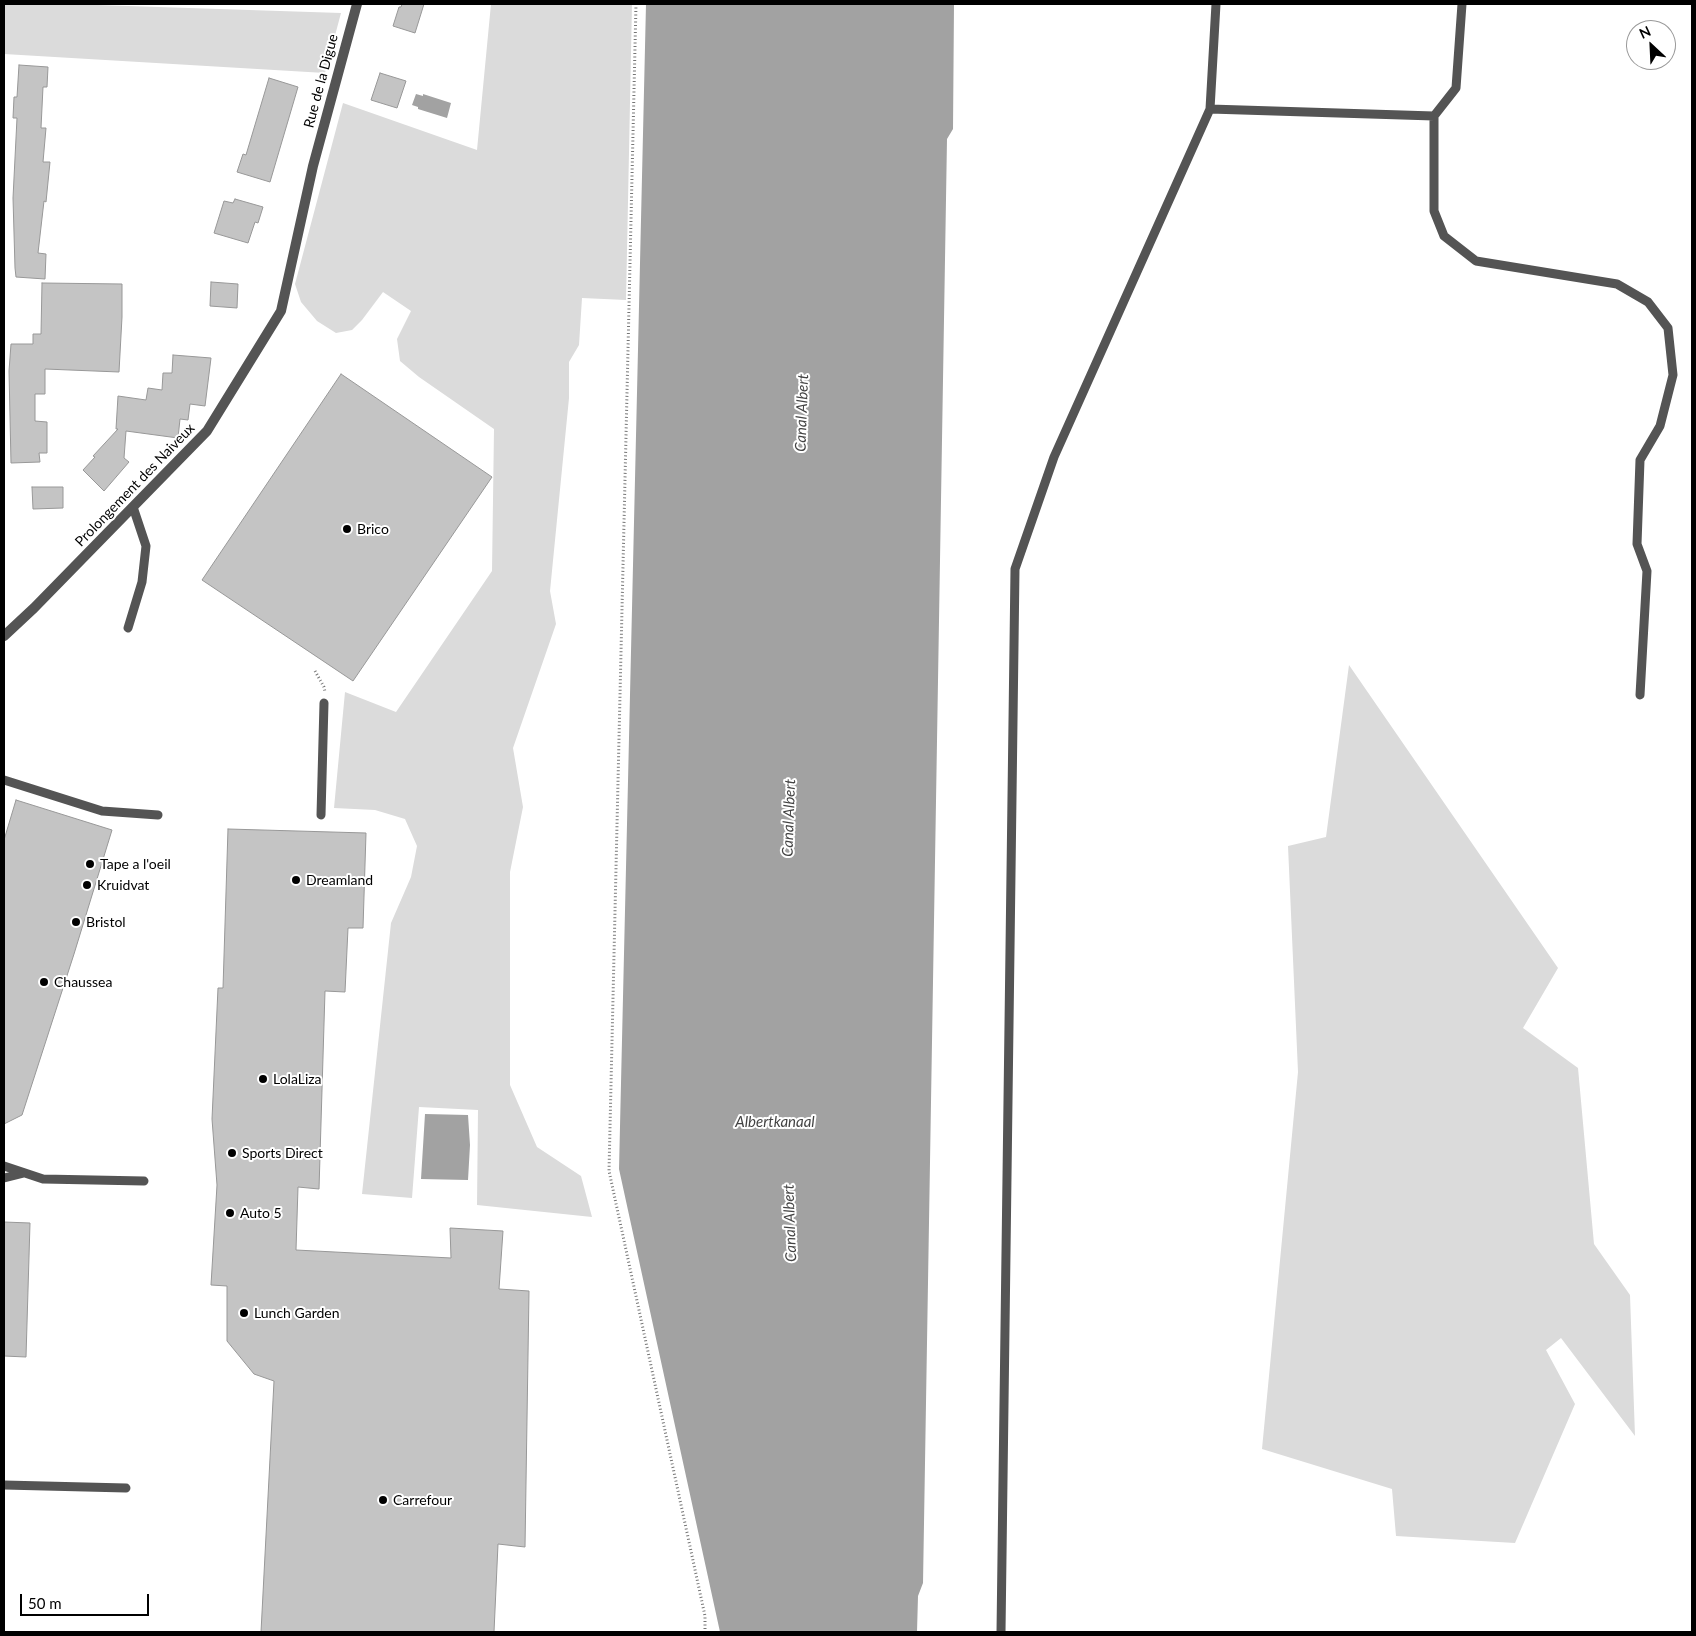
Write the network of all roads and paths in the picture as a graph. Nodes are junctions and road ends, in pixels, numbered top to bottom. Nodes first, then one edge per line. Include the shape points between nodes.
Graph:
1 (357, 4) edge
2 (636, 4) edge
3 (1216, 4) edge
4 (1462, 4) edge
5 (1210, 109) junction
6 (1434, 116) junction
7 (313, 166) joint
8 (133, 507) junction
9 (128, 628) dead end
10 (4, 636) edge
11 (315, 671) dead end
12 (1640, 695) dead end
13 (324, 698) joint
14 (4, 780) edge
15 (158, 815) dead end
16 (321, 815) dead end
17 (4, 1166) edge
18 (24, 1173) junction
19 (4, 1178) edge
20 (144, 1181) dead end
21 (4, 1485) edge
22 (126, 1488) dead end
23 (705, 1632) edge
24 (1001, 1632) edge

1 - 7 street, Rue de la Digue
2 - 23 path via 609,1171 706,1616
3 - 5 lane
4 - 6 lane via 1456,88
5 - 6 lane
5 - 24 lane via 1054,457 1015,570
6 - 12 lane via 1434,210 1444,236 1476,261 1617,284 1648,302 1668,328 1673,374 1660,426 1640,460 1637,544 1647,571
7 - 8 street, Prolongement des Naiveux via 282,311 207,431
8 - 9 lane via 146,546 142,582
8 - 10 street, Prolongement des Naiveux
11 - 13 path via 324,686
13 - 16 lane
14 - 15 lane via 102,812
17 - 18 lane
18 - 19 lane
18 - 20 lane via 43,1179
21 - 22 lane

